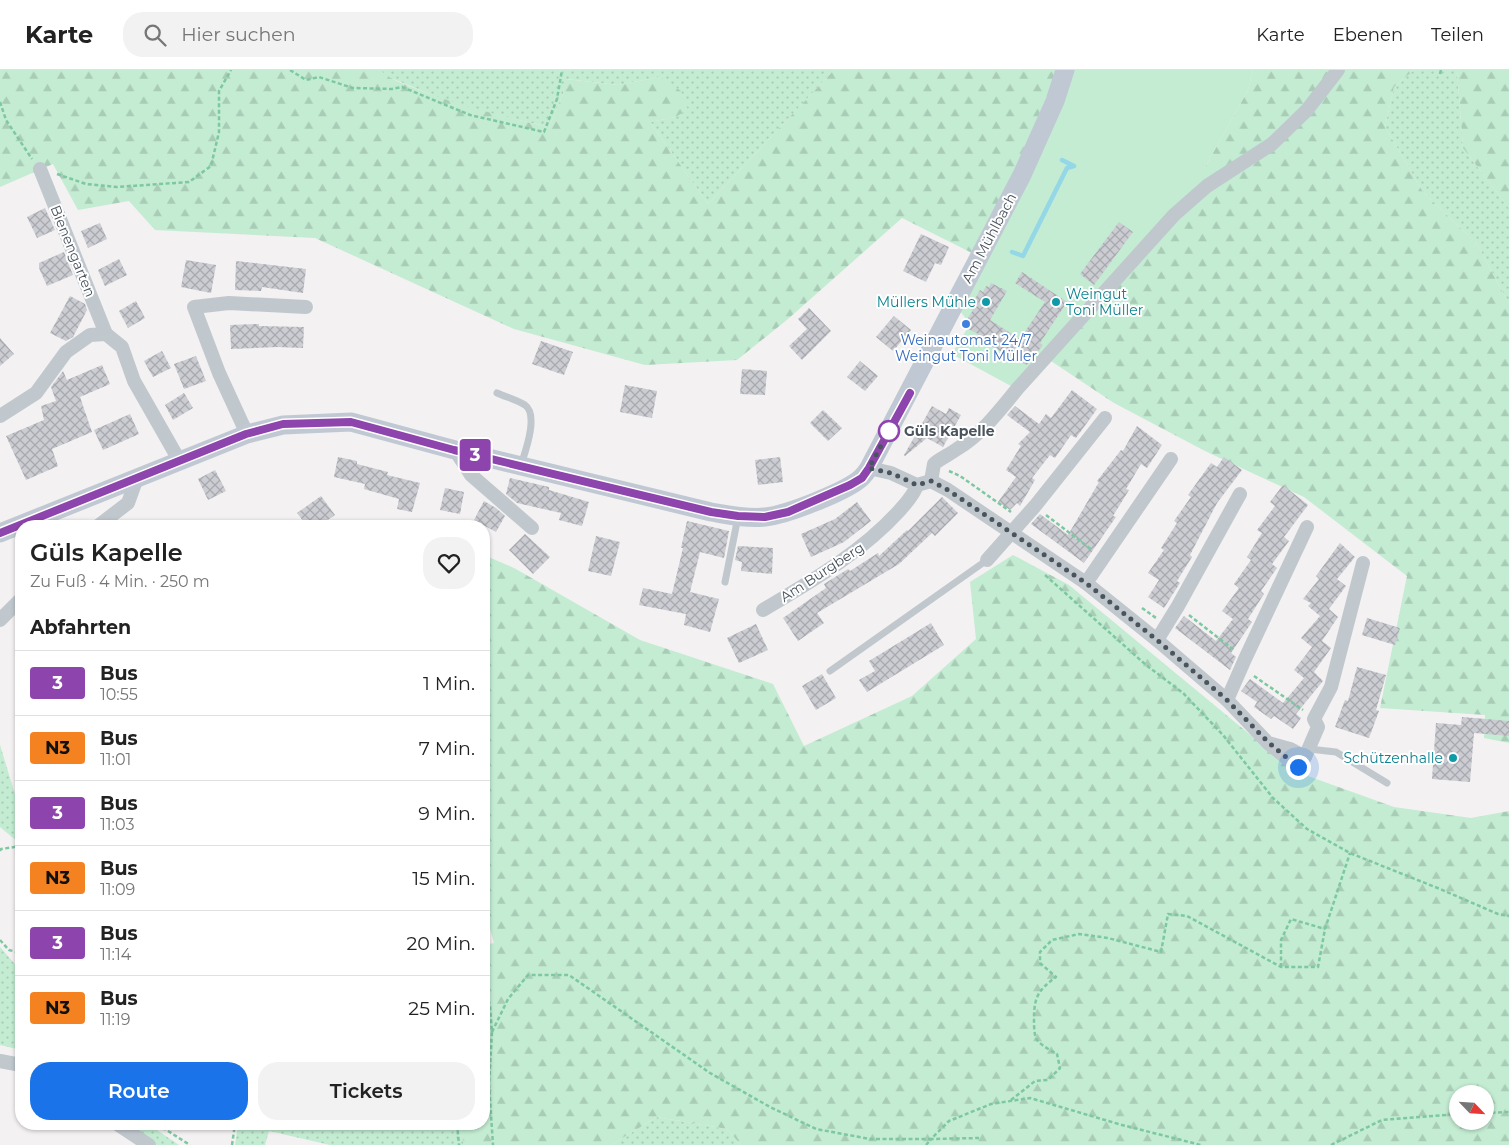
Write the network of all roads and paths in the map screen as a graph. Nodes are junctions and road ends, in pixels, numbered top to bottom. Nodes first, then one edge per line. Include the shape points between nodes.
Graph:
1 (231, 70) edge
2 (290, 70) edge
3 (562, 70) edge
4 (1065, 70) edge
5 (1338, 70) edge
6 (1441, 70) edge
7 (1440, 74) dead end
8 (0, 102) edge
9 (40, 169) junction
10 (306, 306) dead end
11 (106, 334) junction
12 (496, 393) dead end
13 (0, 416) edge
14 (1105, 418) dead end
15 (246, 434) junction
16 (454, 450) junction
17 (1171, 458) dead end
18 (180, 460) junction
19 (521, 466) junction
20 (869, 468) junction
21 (932, 474) junction
22 (137, 478) junction
23 (917, 485) junction
24 (1240, 494) dead end
25 (1035, 506) junction
26 (738, 516) junction
27 (35, 520) edge
28 (106, 520) edge
29 (1022, 521) junction
30 (15, 527) edge
31 (1307, 527) dead end
32 (532, 528) dead end
33 (0, 533) edge
34 (1012, 533) junction
35 (1103, 558) junction
36 (988, 560) joint
37 (1363, 562) dead end
38 (1043, 572) dead end
39 (725, 582) dead end
40 (1086, 583) junction
41 (15, 605) edge
42 (1178, 606) junction
43 (763, 610) dead end
44 (0, 620) edge
45 (1157, 640) junction
46 (1243, 663) junction
47 (830, 671) dead end
48 (1227, 700) junction
49 (1314, 719) junction
50 (1307, 753) junction
51 (1387, 782) dead end
52 (15, 847) edge
53 (0, 851) edge
54 (1350, 853) junction
55 (1509, 916) edge
56 (1325, 929) junction
57 (0, 940) edge
58 (15, 951) edge
59 (1280, 967) junction
60 (490, 1006) edge
61 (492, 1032) junction
62 (0, 1061) edge
63 (15, 1064) edge
64 (490, 1067) edge
65 (490, 1099) edge
66 (1010, 1101) junction
67 (1509, 1112) edge
68 (1494, 1113) edge
69 (1449, 1115) edge
70 (126, 1130) edge
71 (166, 1130) edge
72 (234, 1130) edge
73 (458, 1130) edge
74 (978, 1138) dead end
75 (931, 1140) junction
76 (149, 1145) edge
77 (190, 1145) edge
78 (232, 1145) edge
79 (459, 1145) edge
80 (493, 1145) edge
81 (926, 1145) edge
82 (1201, 1145) edge
83 (1331, 1145) edge

1 - 9 path via 219,91 219,132 211,166 189,182 117,188 86,184
2 - 3 path via 306,80 319,77 353,88 402,88 470,115 544,132 557,99
4 - 20 street, Am Mühlbach via 1022,175
5 - 21 street via 1307,110 1272,144 1207,186 1174,215 996,415 977,434 934,464
6 - 7 path
8 - 9 path via 6,120
9 - 11 street, Bienengarten
10 - 15 street via 229,303 194,307
11 - 13 street via 90,336 66,352 36,393
11 - 18 street, Bienengarten via 122,347 134,381
12 - 19 lane via 526,406 530,411 530,438
14 - 25 street
15 - 16 street, Am Mühlbach via 283,424 351,422
15 - 18 street, Am Mühlbach
16 - 19 street, Am Mühlbach
16 - 32 street via 471,475
17 - 35 street
18 - 22 street, Am Mühlbach
19 - 26 street, Am Mühlbach
20 - 23 street via 891,473
20 - 26 street, Am Mühlbach via 862,478 850,485 788,512 765,517
21 - 23 street
21 - 29 path via 946,470 960,476
21 - 34 street via 948,490
22 - 27 street, Am Mühlbach
22 - 28 street via 128,502
23 - 43 street, Am Burgberg via 897,514 865,544
24 - 42 street
25 - 29 street
25 - 35 path
26 - 39 lane
29 - 34 street
30 - 33 street, Am Mühlbach
31 - 46 street
34 - 36 street
34 - 40 street
35 - 40 street
36 - 47 lane
37 - 49 street via 1331,687
38 - 54 path via 1183,693 1223,735 1273,798 1307,828
40 - 45 street
41 - 44 street
42 - 45 street
42 - 46 path
45 - 48 street
46 - 48 street
46 - 49 path
48 - 50 street via 1298,767
49 - 50 street via 1318,727
50 - 51 lane via 1336,752
52 - 53 path
54 - 55 path
54 - 56 path
56 - 59 path via 1318,967
56 - 59 path via 1291,919 1281,940
57 - 58 path
59 - 66 path via 1187,916 1168,914 1160,952 1079,934 1052,940 1040,952 1040,963 1056,978 1044,986 1034,1003 1034,1024 1036,1039 1057,1054 1060,1068 1048,1080 1035,1081
60 - 61 path
61 - 64 path
61 - 75 path via 508,999 528,975 569,975 710,1073 770,1108 816,1129 870,1139
62 - 63 street
65 - 80 path
66 - 75 path via 992,1104 949,1121
66 - 82 path via 1030,1098
67 - 68 path
69 - 83 path via 1382,1120
70 - 76 street
71 - 77 path
72 - 78 path
73 - 79 path
74 - 75 path
75 - 81 path

